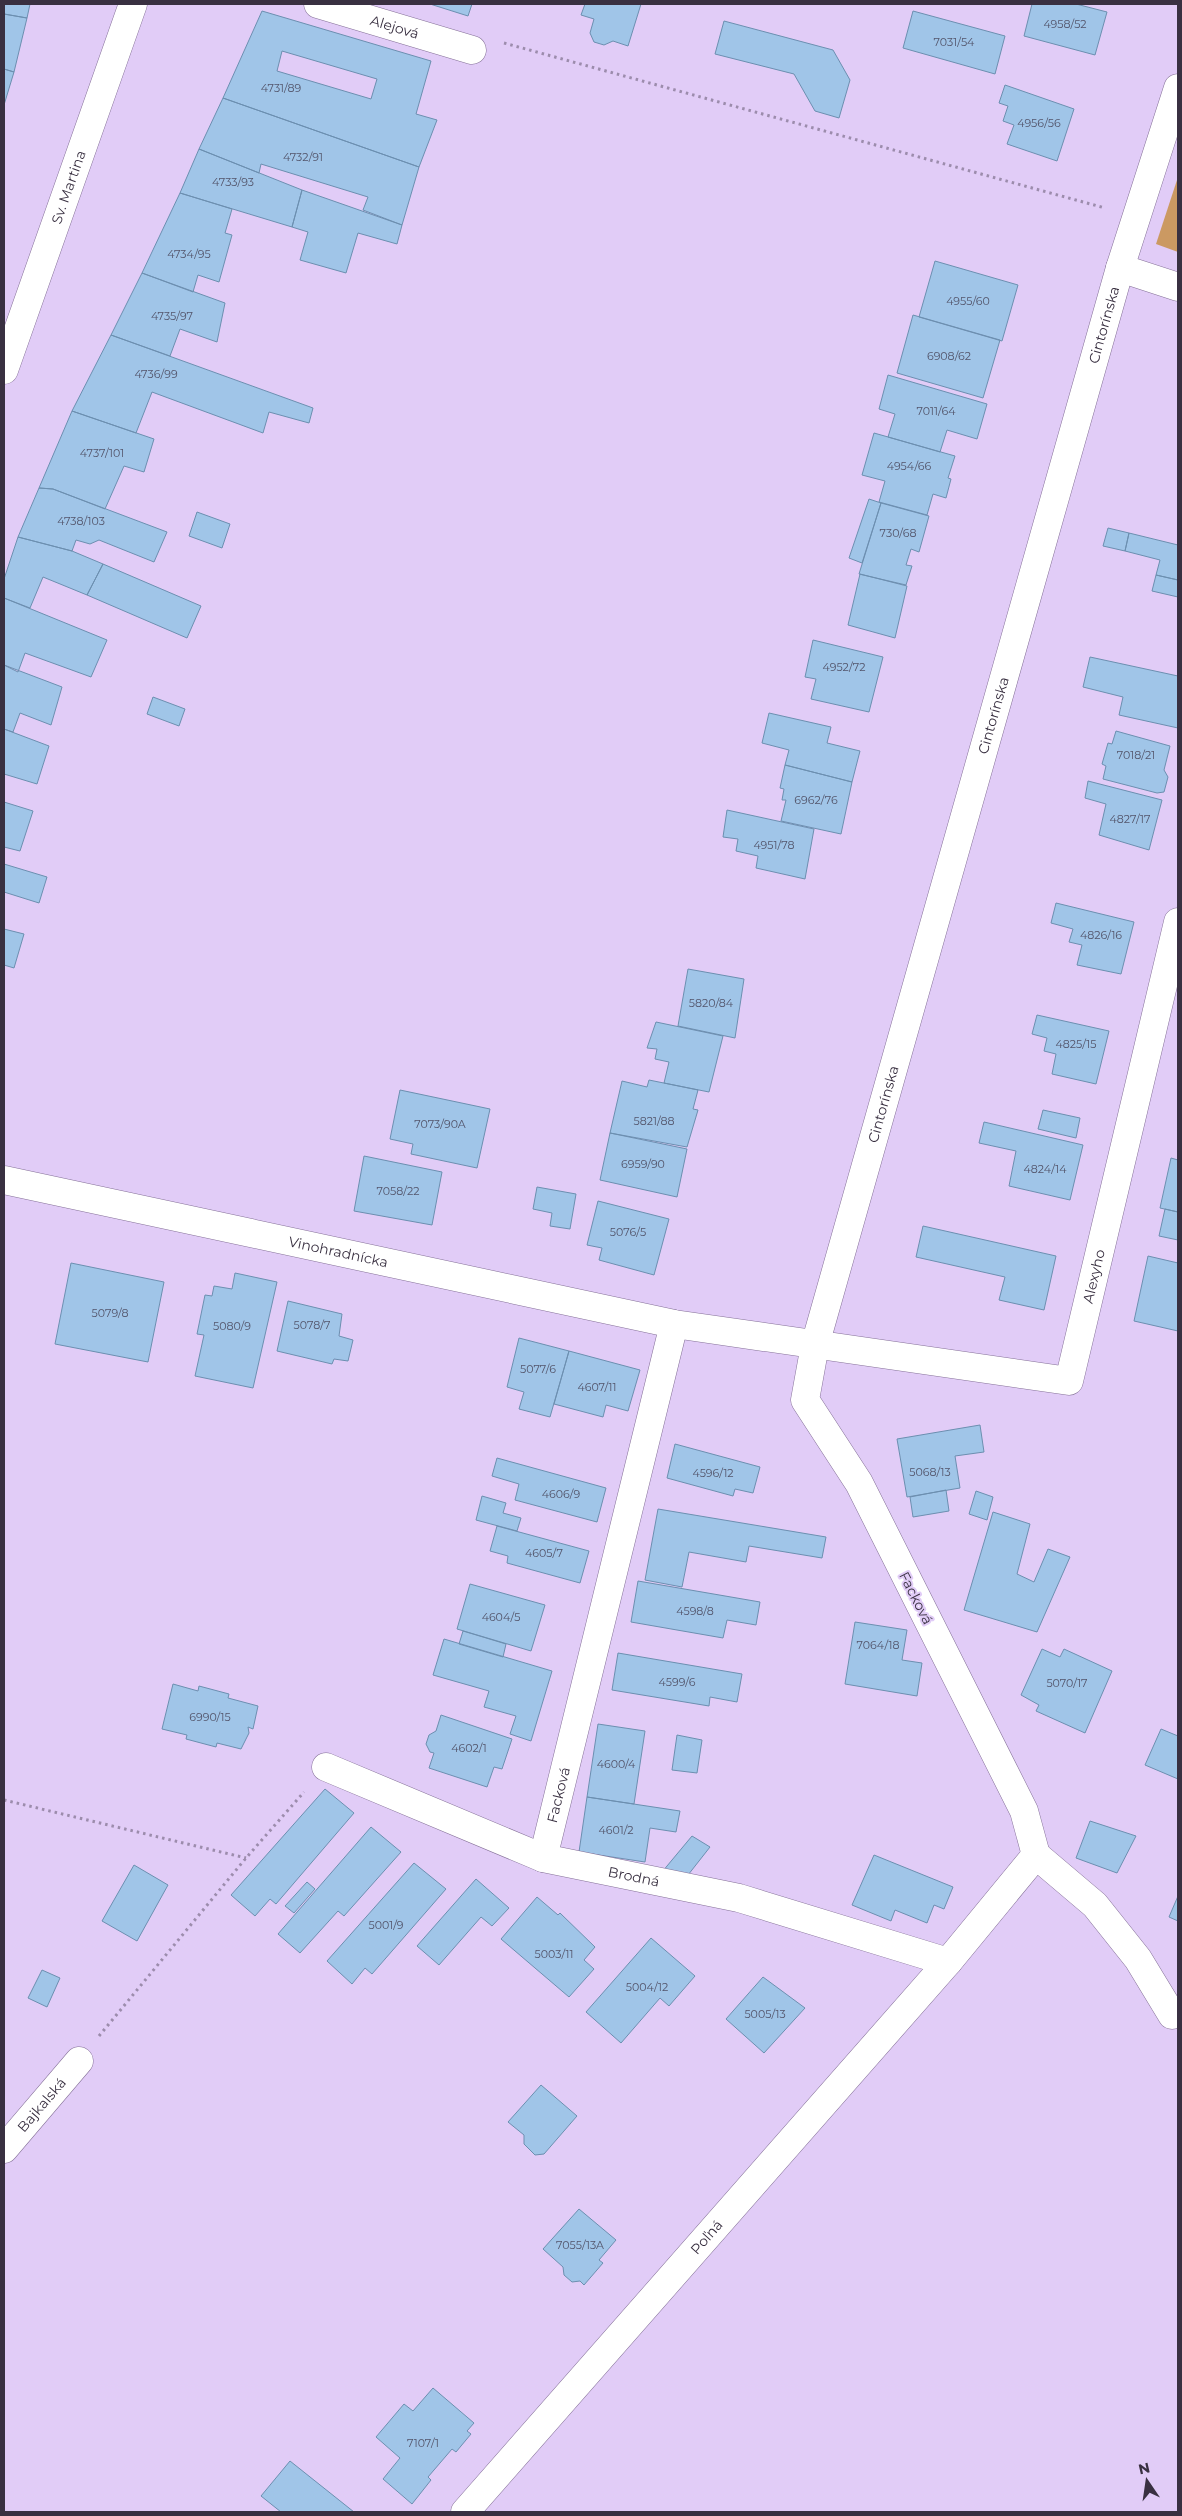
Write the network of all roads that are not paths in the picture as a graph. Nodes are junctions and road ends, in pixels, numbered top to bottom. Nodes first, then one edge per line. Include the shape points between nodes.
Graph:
1 (133, 4) edge
2 (318, 4) edge
3 (472, 50) dead end
4 (1178, 88) edge
5 (1120, 268) junction
6 (1178, 287) edge
7 (4, 370) edge
8 (1178, 922) edge
9 (4, 1180) edge
10 (674, 1324) junction
11 (815, 1345) junction
12 (326, 1767) road end
13 (1036, 1855) junction
14 (543, 1858) junction
15 (948, 1962) junction
16 (1176, 2017) edge
17 (79, 2061) road end
18 (4, 2149) edge
19 (464, 2512) edge

1 - 7 street, Sv. Martina
2 - 3 street, Alejová
4 - 5 street, Cintorínska
5 - 6 street
5 - 11 street, Cintorínska
8 - 11 street, Alexyho via 1069,1381
9 - 10 street, Vinohradnícka
10 - 11 street, Vinohradnícka
10 - 14 street, Facková
11 - 13 street, Facková via 805,1400 859,1483 1024,1811
12 - 14 street, Brodná
13 - 15 street, Poľná
13 - 16 street via 1095,1905 1138,1959
14 - 15 street, Brodná via 739,1898
15 - 19 street, Poľná
17 - 18 street, Bajkalská

